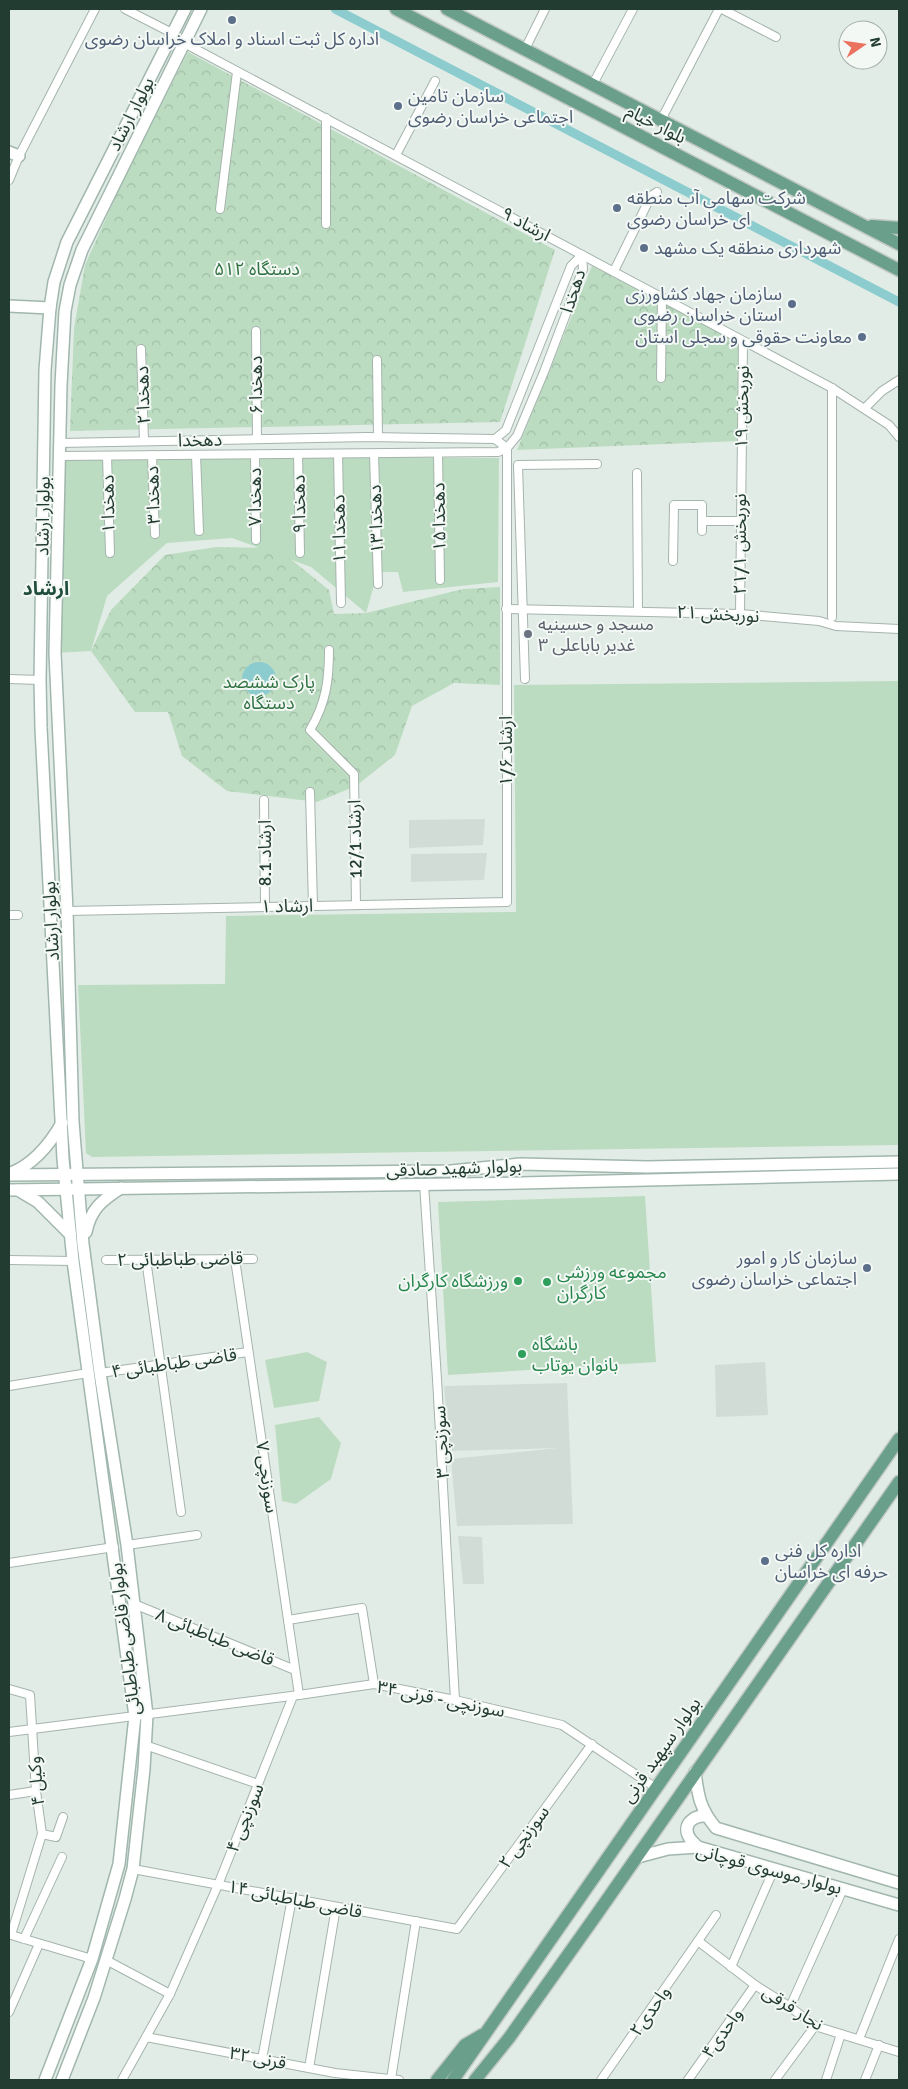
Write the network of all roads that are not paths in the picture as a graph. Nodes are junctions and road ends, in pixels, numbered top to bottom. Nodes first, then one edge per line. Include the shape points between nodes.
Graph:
1 (95, 9) edge
2 (125, 9) edge
3 (185, 9) edge
4 (201, 9) edge
5 (396, 9) edge
6 (544, 9) edge
7 (633, 9) edge
8 (721, 9) edge
9 (450, 10) edge
10 (172, 33) junction
11 (776, 36) dead end
12 (184, 43) junction
13 (525, 49) junction
14 (237, 72) junction
15 (435, 81) dead end
16 (593, 84) junction
17 (326, 118) junction
18 (660, 120) junction
19 (14, 154) edge
20 (396, 155) junction
21 (9, 180) edge
22 (657, 192) dead end
23 (220, 209) dead end
24 (859, 223) junction
25 (326, 224) dead end
26 (899, 228) edge
27 (899, 244) edge
28 (582, 255) junction
29 (614, 270) junction
30 (899, 270) edge
31 (662, 297) junction
32 (9, 306) edge
33 (50, 308) junction
34 (256, 331) dead end
35 (743, 341) junction
36 (141, 349) dead end
37 (377, 360) dead end
38 (662, 378) dead end
39 (899, 380) edge
40 (832, 388) junction
41 (865, 408) junction
42 (378, 437) junction
43 (899, 437) edge
44 (257, 439) junction
45 (495, 439) junction
46 (144, 441) junction
47 (60, 443) junction
48 (507, 448) junction
49 (438, 453) junction
50 (338, 454) junction
51 (374, 454) junction
52 (152, 455) junction
53 (196, 455) junction
54 (255, 455) junction
55 (298, 455) junction
56 (60, 456) junction
57 (107, 456) junction
58 (598, 464) dead end
59 (637, 473) dead end
60 (741, 473) joint
61 (702, 521) junction
62 (741, 521) junction
63 (702, 531) dead end
64 (199, 532) dead end
65 (155, 534) dead end
66 (256, 540) dead end
67 (110, 553) dead end
68 (300, 553) dead end
69 (42, 556) junction
70 (58, 558) junction
71 (673, 561) dead end
72 (440, 580) dead end
73 (378, 584) dead end
74 (341, 603) dead end
75 (506, 605) junction
76 (523, 609) junction
77 (638, 611) junction
78 (740, 614) junction
79 (832, 617) dead end
80 (899, 629) edge
81 (330, 650) dead end
82 (9, 679) edge
83 (525, 679) dead end
84 (40, 680) junction
85 (310, 792) dead end
86 (264, 800) dead end
87 (507, 902) joint
88 (356, 905) junction
89 (313, 906) junction
90 (265, 907) junction
91 (67, 911) junction
92 (9, 915) edge
93 (18, 915) dead end
94 (62, 1123) junction
95 (899, 1162) edge
96 (520, 1164) junction
97 (64, 1174) junction
98 (78, 1174) junction
99 (899, 1174) edge
100 (9, 1175) edge
101 (521, 1183) junction
102 (424, 1184) junction
103 (79, 1188) junction
104 (122, 1188) junction
105 (66, 1189) junction
106 (13, 1190) edge
107 (70, 1234) junction
108 (83, 1244) junction
109 (253, 1258) dead end
110 (146, 1259) junction
111 (235, 1259) junction
112 (9, 1260) edge
113 (106, 1260) dead end
114 (73, 1261) junction
115 (248, 1352) junction
116 (160, 1364) junction
117 (88, 1373) junction
118 (100, 1374) junction
119 (9, 1386) edge
120 (899, 1440) edge
121 (899, 1482) edge
122 (181, 1512) dead end
123 (198, 1535) dead end
124 (127, 1545) junction
125 (114, 1547) junction
126 (9, 1563) edge
127 (134, 1604) junction
128 (288, 1620) junction
129 (296, 1670) junction
130 (374, 1684) junction
131 (9, 1689) edge
132 (296, 1696) junction
133 (455, 1700) junction
134 (141, 1716) junction
135 (31, 1729) junction
136 (9, 1732) edge
137 (592, 1744) junction
138 (145, 1745) junction
139 (695, 1772) junction
140 (258, 1784) junction
141 (656, 1788) junction
142 (36, 1791) junction
143 (9, 1795) edge
144 (706, 1816) junction
145 (63, 1817) dead end
146 (42, 1834) junction
147 (698, 1847) junction
148 (62, 1857) dead end
149 (638, 1857) junction
150 (133, 1869) junction
151 (774, 1869) junction
152 (899, 1883) edge
153 (218, 1885) junction
154 (843, 1889) junction
155 (292, 1898) junction
156 (899, 1904) edge
157 (336, 1907) junction
158 (716, 1915) dead end
159 (416, 1921) junction
160 (457, 1929) joint
161 (24, 1939) junction
162 (899, 1939) edge
163 (698, 1941) junction
164 (39, 1944) junction
165 (92, 1959) junction
166 (106, 1960) junction
167 (731, 1967) junction
168 (755, 1985) junction
169 (170, 1994) junction
170 (790, 2007) junction
171 (9, 2012) edge
172 (815, 2026) junction
173 (489, 2029) junction
174 (842, 2034) junction
175 (146, 2037) junction
176 (509, 2038) junction
177 (859, 2039) junction
178 (879, 2046) junction
179 (899, 2052) edge
180 (262, 2059) junction
181 (309, 2068) junction
182 (334, 2076) edge
183 (45, 2080) edge
184 (62, 2080) edge
185 (122, 2080) edge
186 (395, 2080) edge
187 (437, 2080) edge
188 (453, 2080) edge
189 (475, 2080) edge
190 (601, 2080) edge
191 (688, 2080) edge
192 (775, 2080) edge
193 (826, 2080) edge
194 (864, 2080) edge

1 - 19 street via 64,70
2 - 10 street
3 - 10 main road, بولوار ارشاد
4 - 12 main road, بولوار ارشاد
5 - 30 main road, بلوار خیام
6 - 13 street
7 - 16 street
8 - 11 street
8 - 18 street
9 - 13 main road, بلوار خیام
10 - 33 main road, بولوار ارشاد via 67,242 54,282
12 - 14 street, ارشاد ۹
12 - 47 main road, بولوار ارشاد via 82,250 70,285 65,311
13 - 16 main road, بلوار خیام
14 - 17 street, ارشاد ۹
14 - 23 street
15 - 20 street
16 - 18 main road, بلوار خیام
17 - 20 street, ارشاد ۹
17 - 25 street
18 - 24 main road, بلوار خیام
19 - 21 street
20 - 28 street, ارشاد ۹
22 - 29 street via 651,196
24 - 26 main road
24 - 27 main road, بلوار خیام
28 - 29 street, ارشاد ۹
28 - 45 street, دهخدا via 571,266 506,430
28 - 48 street, دهخدا via 582,269 544,372 517,436
29 - 31 street, ارشاد ۹
31 - 35 street, ارشاد ۹
31 - 38 street
32 - 33 main road
33 - 69 main road, بولوار ارشاد via 45,370
34 - 44 street, دهخدا ۶
35 - 40 street, ارشاد ۹
35 - 60 street, نوربخش ۱۹
36 - 46 street, دهخدا ۲
37 - 42 street
39 - 41 street
40 - 41 street, ارشاد ۹
40 - 79 street
41 - 43 street, ارشاد ۹
42 - 44 street, دهخدا
42 - 45 street, دهخدا
44 - 46 street, دهخدا
45 - 48 street
46 - 47 street, دهخدا
47 - 56 main road, بولوار ارشاد
48 - 49 street, دهخدا via 498,452
48 - 75 street, ارشاد ۱/۶
49 - 51 street, دهخدا
49 - 72 street, دهخدا ۱۵
50 - 51 street, دهخدا
50 - 55 street, دهخدا
50 - 74 street, دهخدا ۱۱
51 - 73 street, دهخدا ۱۳
52 - 53 street, دهخدا
52 - 57 street, دهخدا
52 - 65 street, دهخدا ۳
53 - 54 street, دهخدا
53 - 64 street
54 - 55 street, دهخدا
54 - 66 street, دهخدا ۷
55 - 68 street, دهخدا ۹
56 - 57 street, دهخدا
56 - 70 main road, بولوار ارشاد
57 - 67 street, دهخدا ۱
58 - 76 street via 518,465
59 - 77 street
60 - 62 street, نوربخش ۲۱/۱
61 - 62 street
61 - 63 street
61 - 71 street via 702,505 674,505
62 - 78 street, نوربخش ۲۱/۱
69 - 70 main road
69 - 84 main road, بولوار ارشاد
70 - 91 main road, بولوار ارشاد via 56,675
75 - 76 street, نوربخش ۲۱
75 - 87 street, ارشاد ۱/۶
76 - 77 street, نوربخش ۲۱
76 - 83 street
77 - 78 street, نوربخش ۲۱
78 - 80 street, نوربخش ۲۱ via 836,626
81 - 88 street, ارشاد 12/1 via 325,697 310,730 354,774
82 - 84 street
84 - 94 main road, بولوار ارشاد
85 - 89 street
86 - 90 street, ارشاد 8.1
87 - 88 street, ارشاد ۱
88 - 89 street, ارشاد ۱
89 - 90 street, ارشاد ۱
90 - 91 street, ارشاد ۱
91 - 98 main road, بولوار ارشاد
92 - 93 street
94 - 97 main road, بولوار ارشاد
94 - 100 main road via 53,1139 30,1163
95 - 96 main road, بولوار شهید صادقی via 648,1167
96 - 98 main road, بولوار شهید صادقی via 451,1171
96 - 101 main road
97 - 98 main road, بولوار شهید صادقی
97 - 100 main road, بولوار شهید صادقی
97 - 105 main road, بولوار ارشاد
98 - 103 main road, بولوار ارشاد
99 - 101 main road, بولوار شهید صادقی
101 - 102 main road, بولوار شهید صادقی
102 - 104 main road, بولوار شهید صادقی
102 - 133 street, سوزنچی ۳
103 - 104 main road, بولوار شهید صادقی
103 - 105 main road, بولوار شهید صادقی
103 - 108 main road, بولوار قاضی طباطبائی
104 - 108 main road via 89,1217
105 - 106 main road, بولوار شهید صادقی
105 - 107 main road, بولوار قاضی طباطبائی
106 - 107 main road via 38,1202
107 - 114 main road, بولوار قاضی طباطبائی
108 - 118 main road, بولوار قاضی طباطبائی
109 - 111 street, قاضی طباطبائی ۲
110 - 111 street, قاضی طباطبائی ۲
110 - 113 street, قاضی طباطبائی ۲
110 - 116 street
111 - 115 street, سوزنچی ۷
112 - 114 street
114 - 117 main road, بولوار قاضی طباطبائی
115 - 116 street, قاضی طباطبائی ۴
115 - 128 street, سوزنچی ۷
116 - 118 street, قاضی طباطبائی ۴
116 - 122 street
117 - 119 street
117 - 125 main road, بولوار قاضی طباطبائی
118 - 124 main road, بولوار قاضی طباطبائی
120 - 141 main road, بولوار سپهبد قرنی
121 - 139 main road
123 - 124 street
124 - 127 main road, بولوار قاضی طباطبائی
125 - 126 street
125 - 134 main road, بولوار قاضی طباطبائی
127 - 129 street, قاضی طباطبائی ۸
127 - 134 main road, بولوار قاضی طباطبائی
128 - 129 street, سوزنچی ۷
128 - 130 street via 362,1608
129 - 132 street, سوزنچی ۷
130 - 132 street, سوزنچی - قرنی ۳۴
130 - 133 street, سوزنچی - قرنی ۳۴
131 - 135 street, وکيل ۴ via 30,1695
132 - 134 street, سوزنچی - قرنی ۳۴
132 - 140 street, سوزنچی ۴
133 - 137 street, سوزنچی - قرنی ۳۴ via 562,1725
134 - 135 street, سوزنچی - قرنی ۳۴
134 - 138 main road, بولوار قاضی طباطبائی
134 - 165 main road, بولوار قاضی طباطبائی via 119,1864
135 - 136 street, سوزنچی - قرنی ۳۴
135 - 142 street, وکيل ۴
137 - 141 street, سوزنچی - قرنی ۳۴
137 - 160 street, سوزنچی ۲
138 - 140 street
138 - 150 main road, بولوار قاضی طباطبائی
139 - 144 main road, بولوار موسوی قوچانی via 699,1801
139 - 149 main road
140 - 153 street, سوزنچی ۴
141 - 173 main road, بولوار سپهبد قرنی
142 - 143 street
142 - 146 street, وکيل ۴
144 - 147 main road via 693,1818 687,1830
144 - 152 main road, بولوار موسوی قوچانی via 716,1828
145 - 146 street via 56,1837
146 - 161 street via 11,1935
147 - 149 main road, بولوار موسوی قوچانی via 668,1849
147 - 151 main road, بولوار موسوی قوچانی
148 - 161 street
149 - 176 main road
150 - 153 street, قاضی طباطبائی ۱۴
150 - 166 main road, بولوار قاضی طباطبائی
151 - 154 main road, بولوار موسوی قوچانی
151 - 167 street
153 - 155 street, قاضی طباطبائی ۱۴
153 - 169 street, سوزنچی ۴
154 - 156 main road, بولوار موسوی قوچانی
154 - 170 street
155 - 157 street, قاضی طباطبائی ۱۴
155 - 180 street
157 - 159 street, قاضی طباطبائی ۱۴
157 - 181 street
158 - 163 street, واحدی۲
159 - 160 street, قاضی طباطبائی ۱۴
159 - 186 street
161 - 164 street
162 - 177 street
163 - 167 street, نجار قرقی
163 - 190 street, واحدی۲
164 - 165 street
164 - 171 street
165 - 183 main road, بولوار قاضی طباطبائی
166 - 169 street
166 - 184 main road, بولوار قاضی طباطبائی
167 - 168 street, نجار قرقی
168 - 170 street, نجار قرقی
168 - 191 street, واحدی۴
169 - 175 street, سوزنچی ۴
170 - 172 street, نجار قرقی
172 - 174 street, نجار قرقی
172 - 192 street
173 - 176 main road
173 - 187 main road via 465,2045
173 - 188 main road, بولوار سپهبد قرنی
174 - 177 street, نجار قرقی
174 - 193 street
175 - 180 street, قرنی ۳۲
175 - 185 street, سوزنچی ۴
176 - 189 main road
177 - 178 street, نجار قرقی
178 - 179 street, نجار قرقی
178 - 194 street
180 - 181 street, قرنی ۳۲
181 - 182 street, قرنی ۳۲
182 - 186 street, قرنی ۳۲

